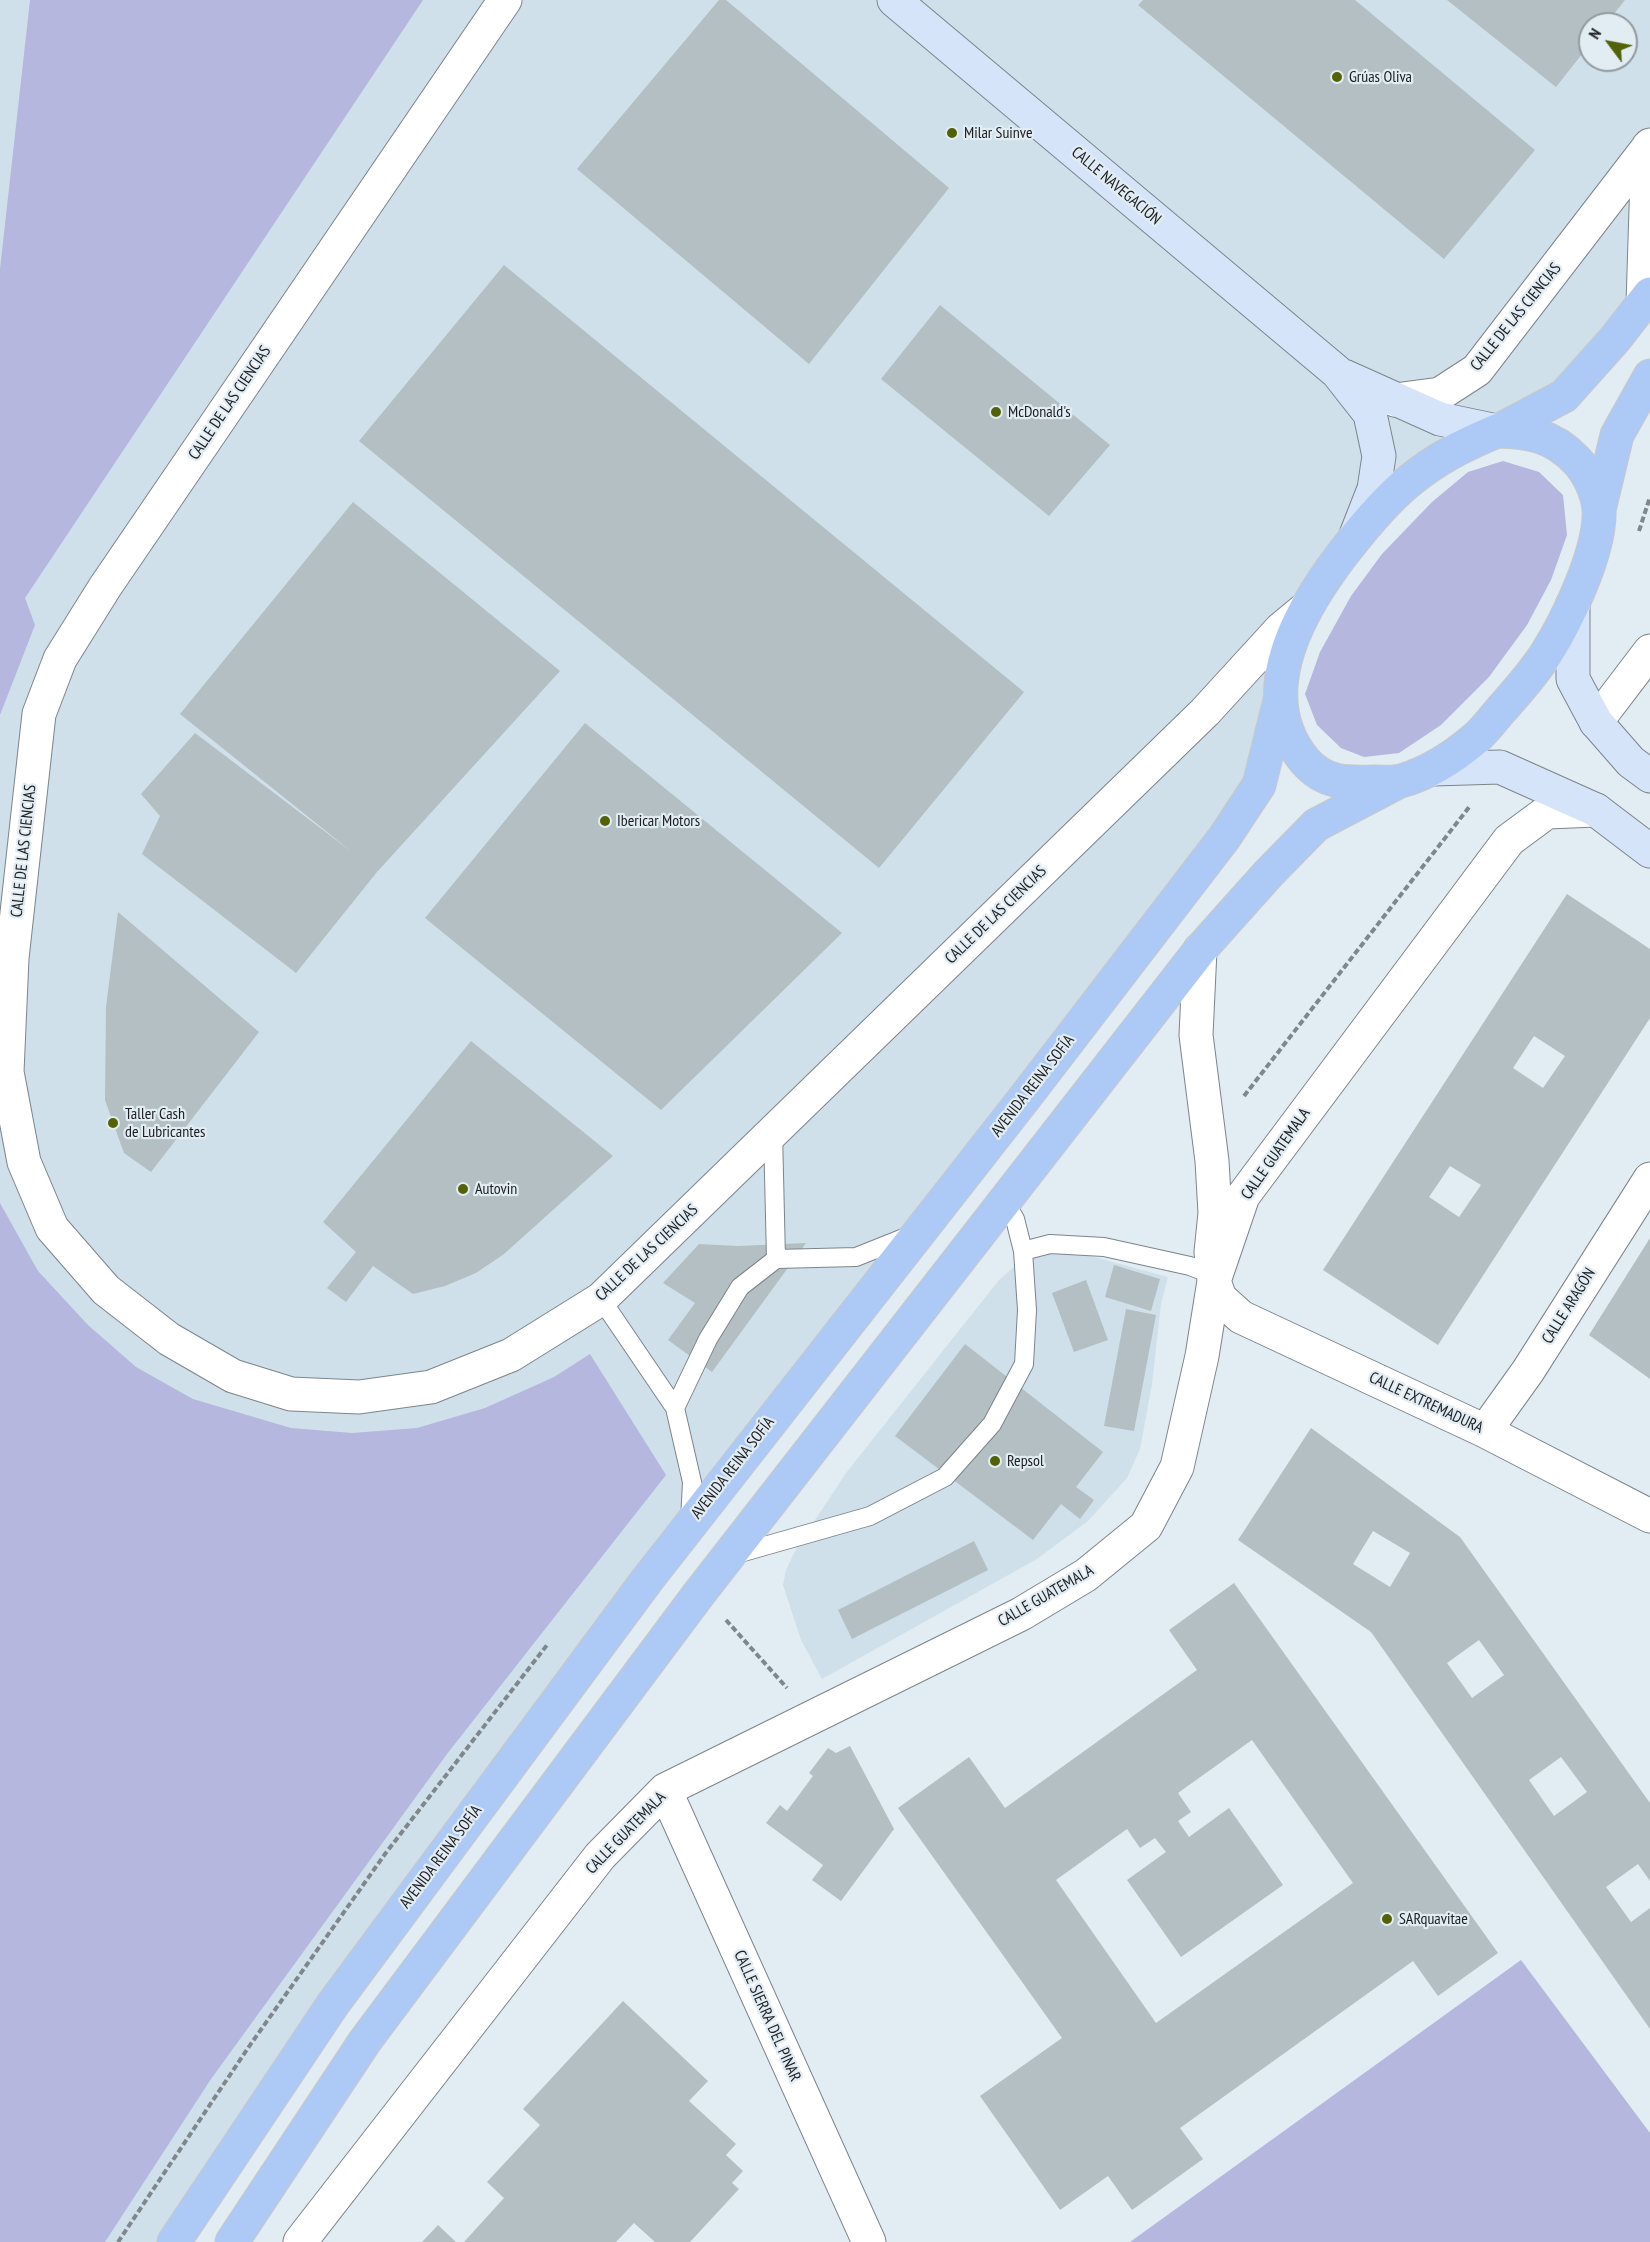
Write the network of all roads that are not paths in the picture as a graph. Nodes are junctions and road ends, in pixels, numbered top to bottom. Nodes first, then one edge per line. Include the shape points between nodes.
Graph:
1 (505, 0) edge
2 (894, 0) edge
3 (1649, 146) edge
4 (1646, 299) edge
5 (1337, 372) junction
6 (1650, 376) edge
7 (1395, 400) junction
8 (1497, 431) junction
9 (1599, 510) junction
10 (1354, 539) junction
11 (1573, 604) junction
12 (1304, 610) junction
13 (1650, 651) edge
14 (1281, 696) junction
15 (1596, 722) junction
16 (1434, 769) junction
17 (1650, 776) edge
18 (1398, 782) junction
19 (1596, 810) junction
20 (1650, 851) edge
21 (1200, 950) junction
22 (773, 1132) junction
23 (1647, 1191) edge
24 (1005, 1202) junction
25 (919, 1232) junction
26 (1023, 1251) junction
27 (776, 1259) junction
28 (1214, 1281) junction
29 (601, 1299) junction
30 (675, 1408) junction
31 (1485, 1431) junction
32 (1650, 1515) edge
33 (690, 1523) junction
34 (729, 1556) junction
35 (665, 1790) junction
36 (174, 2242) edge
37 (232, 2242) edge
38 (300, 2242) edge
39 (869, 2242) edge

1 - 29 street, CALLE DE LAS CIENCIAS via 60,659 39,714 12,958 7,1072 24,1162 52,1228 106,1290 169,1339 233,1376 291,1394 359,1397 430,1387 511,1355
2 - 5 street, CALLE NAVEGACIÓN
3 - 4 street
3 - 7 street, CALLE DE LAS CIENCIAS via 1477,370 1440,394
4 - 8 main road via 1564,396
5 - 7 street
5 - 10 street via 1370,414 1379,456 1374,489
6 - 9 main road via 1617,435
7 - 8 street via 1440,419
8 - 9 main road via 1526,432 1565,448 1585,469
8 - 10 main road, AVENIDA REINA SOFÍA via 1454,449 1431,464 1378,510
9 - 11 main road via 1593,553
10 - 12 main road, AVENIDA REINA SOFÍA
11 - 15 street via 1573,679
11 - 16 main road via 1546,654 1513,697 1478,737
12 - 14 main road, AVENIDA REINA SOFÍA via 1289,646
12 - 22 street, CALLE DE LAS CIENCIAS via 1281,629 1205,712
13 - 15 street
14 - 18 main road via 1288,732 1311,768 1343,783
14 - 25 main road, AVENIDA REINA SOFÍA via 1259,785 1224,838
15 - 17 street via 1631,762
16 - 18 main road
16 - 19 street via 1500,767
18 - 21 main road via 1316,825
19 - 20 street
19 - 28 street, CALLE GUATEMALA via 1547,812 1509,840 1243,1196
21 - 24 main road
21 - 28 street via 1196,1035 1212,1161
22 - 27 lane
22 - 29 street, CALLE DE LAS CIENCIAS
23 - 31 street, CALLE ARAGÓN
24 - 26 lane via 1015,1219
24 - 34 main road
25 - 27 lane via 856,1257
25 - 33 main road, AVENIDA REINA SOFÍA
26 - 28 lane via 1050,1245 1104,1247 1190,1266
26 - 34 lane via 1027,1310 1024,1364 992,1424 945,1477 870,1516
27 - 30 lane via 740,1287 708,1339
28 - 31 street, CALLE EXTREMADURA via 1220,1298 1240,1317
28 - 35 street, CALLE GUATEMALA via 1177,1467 1146,1526 1086,1575 1021,1614
29 - 30 lane
30 - 33 lane via 692,1482
31 - 32 street, CALLE EXTREMADURA
33 - 36 main road, AVENIDA REINA SOFÍA via 333,2004
34 - 37 main road via 365,2041
35 - 38 street, CALLE GUATEMALA via 600,1856
35 - 39 street, CALLE SIERRA DEL PINAR

